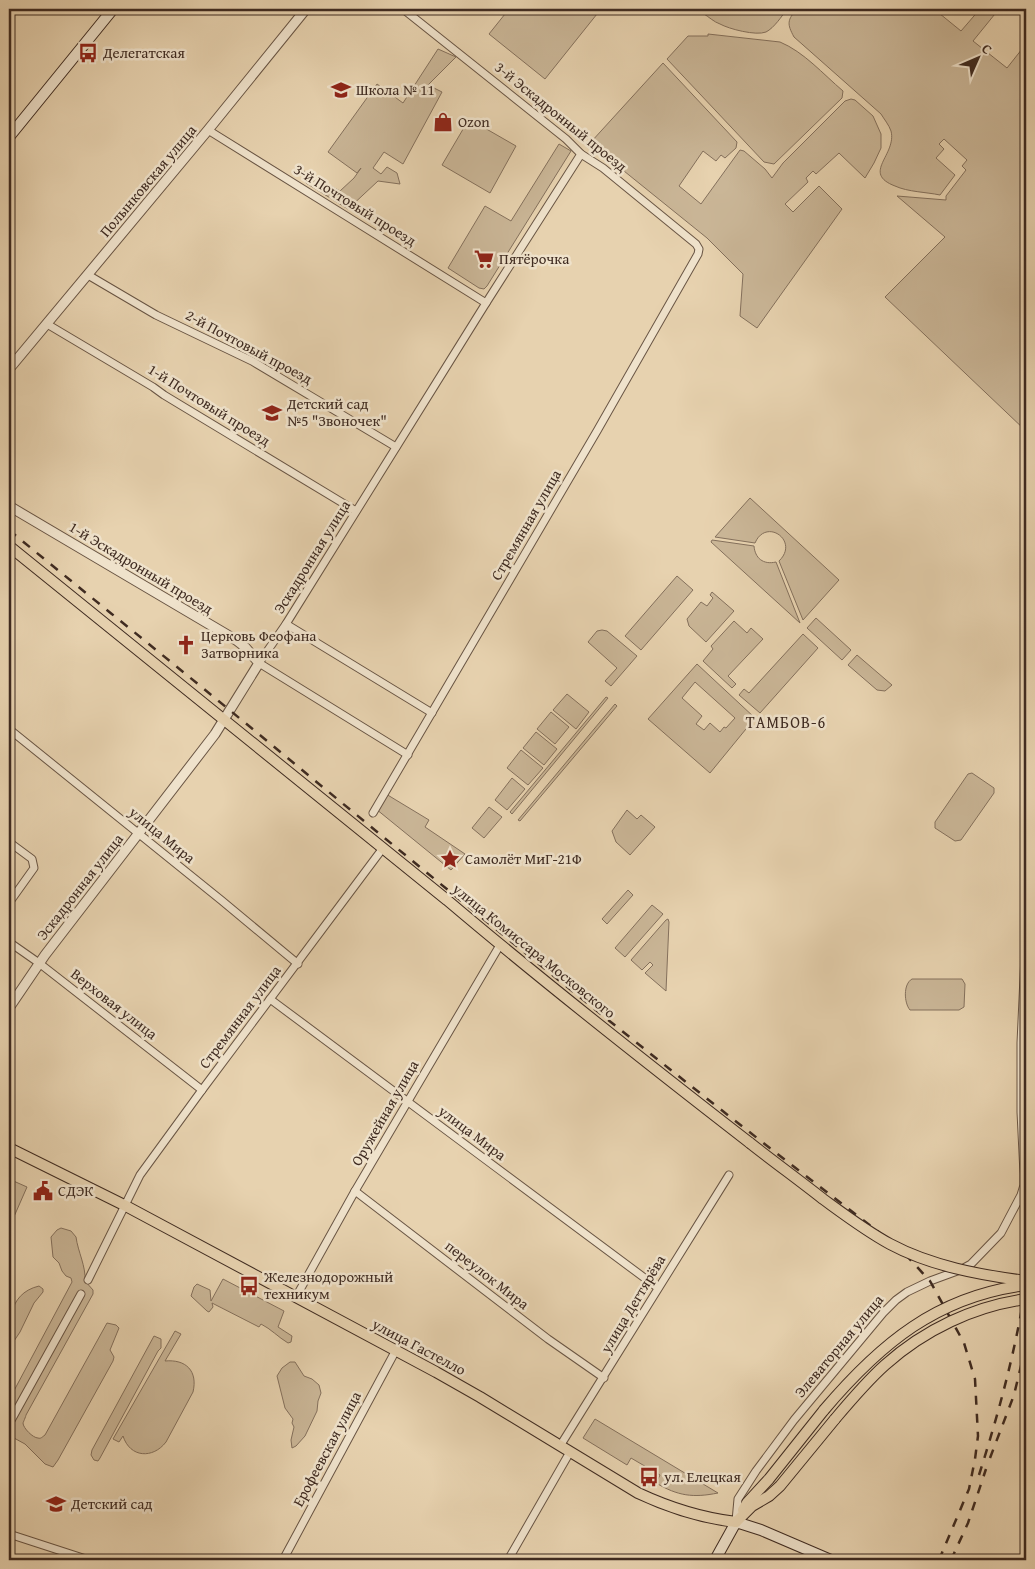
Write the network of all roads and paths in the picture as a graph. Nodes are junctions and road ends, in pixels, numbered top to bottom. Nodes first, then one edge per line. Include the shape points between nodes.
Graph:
1 (113, 9) edge
2 (306, 9) edge
3 (403, 9) edge
4 (208, 130) junction
5 (9, 137) edge
6 (581, 154) junction
7 (699, 249) joint
8 (88, 275) junction
9 (486, 303) junction
10 (47, 324) junction
11 (9, 369) edge
12 (396, 447) junction
13 (9, 506) edge
14 (356, 511) junction
15 (9, 546) edge
16 (286, 624) junction
17 (259, 663) junction
18 (432, 712) junction
19 (224, 720) junction
20 (9, 729) edge
21 (408, 755) junction
22 (373, 813) dead end
23 (139, 834) junction
24 (9, 842) edge
25 (383, 848) junction
26 (9, 903) edge
27 (1026, 933) edge
28 (9, 942) edge
29 (500, 945) junction
30 (39, 963) junction
31 (298, 964) junction
32 (270, 999) junction
33 (9, 1008) edge
34 (202, 1090) junction
35 (407, 1102) junction
36 (9, 1148) edge
37 (729, 1175) dead end
38 (356, 1191) junction
39 (124, 1206) junction
40 (88, 1280) dead end
41 (1026, 1281) edge
42 (1026, 1285) edge
43 (658, 1288) junction
44 (80, 1294) dead end
45 (296, 1297) junction
46 (1026, 1299) edge
47 (396, 1350) junction
48 (604, 1378) junction
49 (9, 1424) edge
50 (560, 1446) junction
51 (570, 1452) junction
52 (736, 1522) junction
53 (9, 1534) edge
54 (89, 1560) edge
55 (283, 1560) edge
56 (508, 1560) edge
57 (715, 1560) edge
58 (831, 1560) edge

1 - 5 main road
2 - 4 street, Полынковская улица
3 - 6 street, 3-й Эскадронный проезд
4 - 8 street, Полынковская улица
4 - 9 street, 3-й Почтовый проезд
6 - 7 street, 3-й Эскадронный проезд via 603,168
6 - 9 street, Эскадронная улица
7 - 18 street, Стремянная улица
8 - 10 street, Полынковская улица
8 - 12 street, 2-й Почтовый проезд via 156,315 252,361
9 - 12 street, Эскадронная улица
10 - 11 street, Полынковская улица
10 - 14 street, 1-й Почтовый проезд
12 - 14 street, Эскадронная улица
13 - 17 street, 1-й Эскадронный проезд via 236,640
14 - 16 street, Эскадронная улица
15 - 19 main road, улица Комиссара Московского
16 - 17 street, Эскадронная улица
16 - 18 street
17 - 19 street, Эскадронная улица
17 - 21 street, 1-й Эскадронный проезд
18 - 21 street, Стремянная улица
19 - 23 street, Эскадронная улица
19 - 25 main road, улица Комиссара Московского
20 - 23 street, улица Мира
21 - 22 street, Стремянная улица
23 - 30 street, Эскадронная улица
23 - 31 street, улица Мира
24 - 26 street via 32,859 34,868
25 - 29 main road, улица Комиссара Московского
25 - 31 street, Стремянная улица
27 - 52 street, Элеваторная улица via 1021,1069 1024,1185 1021,1195 1001,1233 971,1264 907,1292 883,1313 756,1470 738,1499
28 - 30 street, Верховая улица
29 - 35 street, Оружейная улица
29 - 41 main road, улица Комиссара Московского, bridge via 750,1143 840,1212 890,1244 943,1265
30 - 33 street, Эскадронная улица
30 - 34 street, Верховая улица
31 - 32 street, Стремянная улица
32 - 34 street, Стремянная улица
32 - 35 street, улица Мира
34 - 39 street, Стремянная улица via 140,1175
35 - 38 street, Оружейная улица
35 - 43 street, улица Мира
36 - 39 main road, улица Гастелло
37 - 43 street, улица Дегтярёва
38 - 45 street, Оружейная улица
38 - 48 street, переулок Мира via 548,1339
39 - 40 street, Стремянная улица
39 - 45 main road, улица Гастелло
42 - 52 main road, bridge via 970,1298 892,1340 860,1369 824,1410 747,1503
43 - 48 street, улица Дегтярёва
44 - 49 street
45 - 47 main road, улица Гастелло
46 - 52 main road, bridge via 966,1315 919,1339 884,1366 780,1486
47 - 50 main road, улица Гастелло
47 - 55 street, Ерофеевская улица
48 - 50 street, улица Дегтярёва
50 - 51 main road, улица Гастелло
51 - 52 main road, улица Гастелло via 660,1504
51 - 56 street
52 - 57 main road
52 - 58 main road
53 - 54 street

